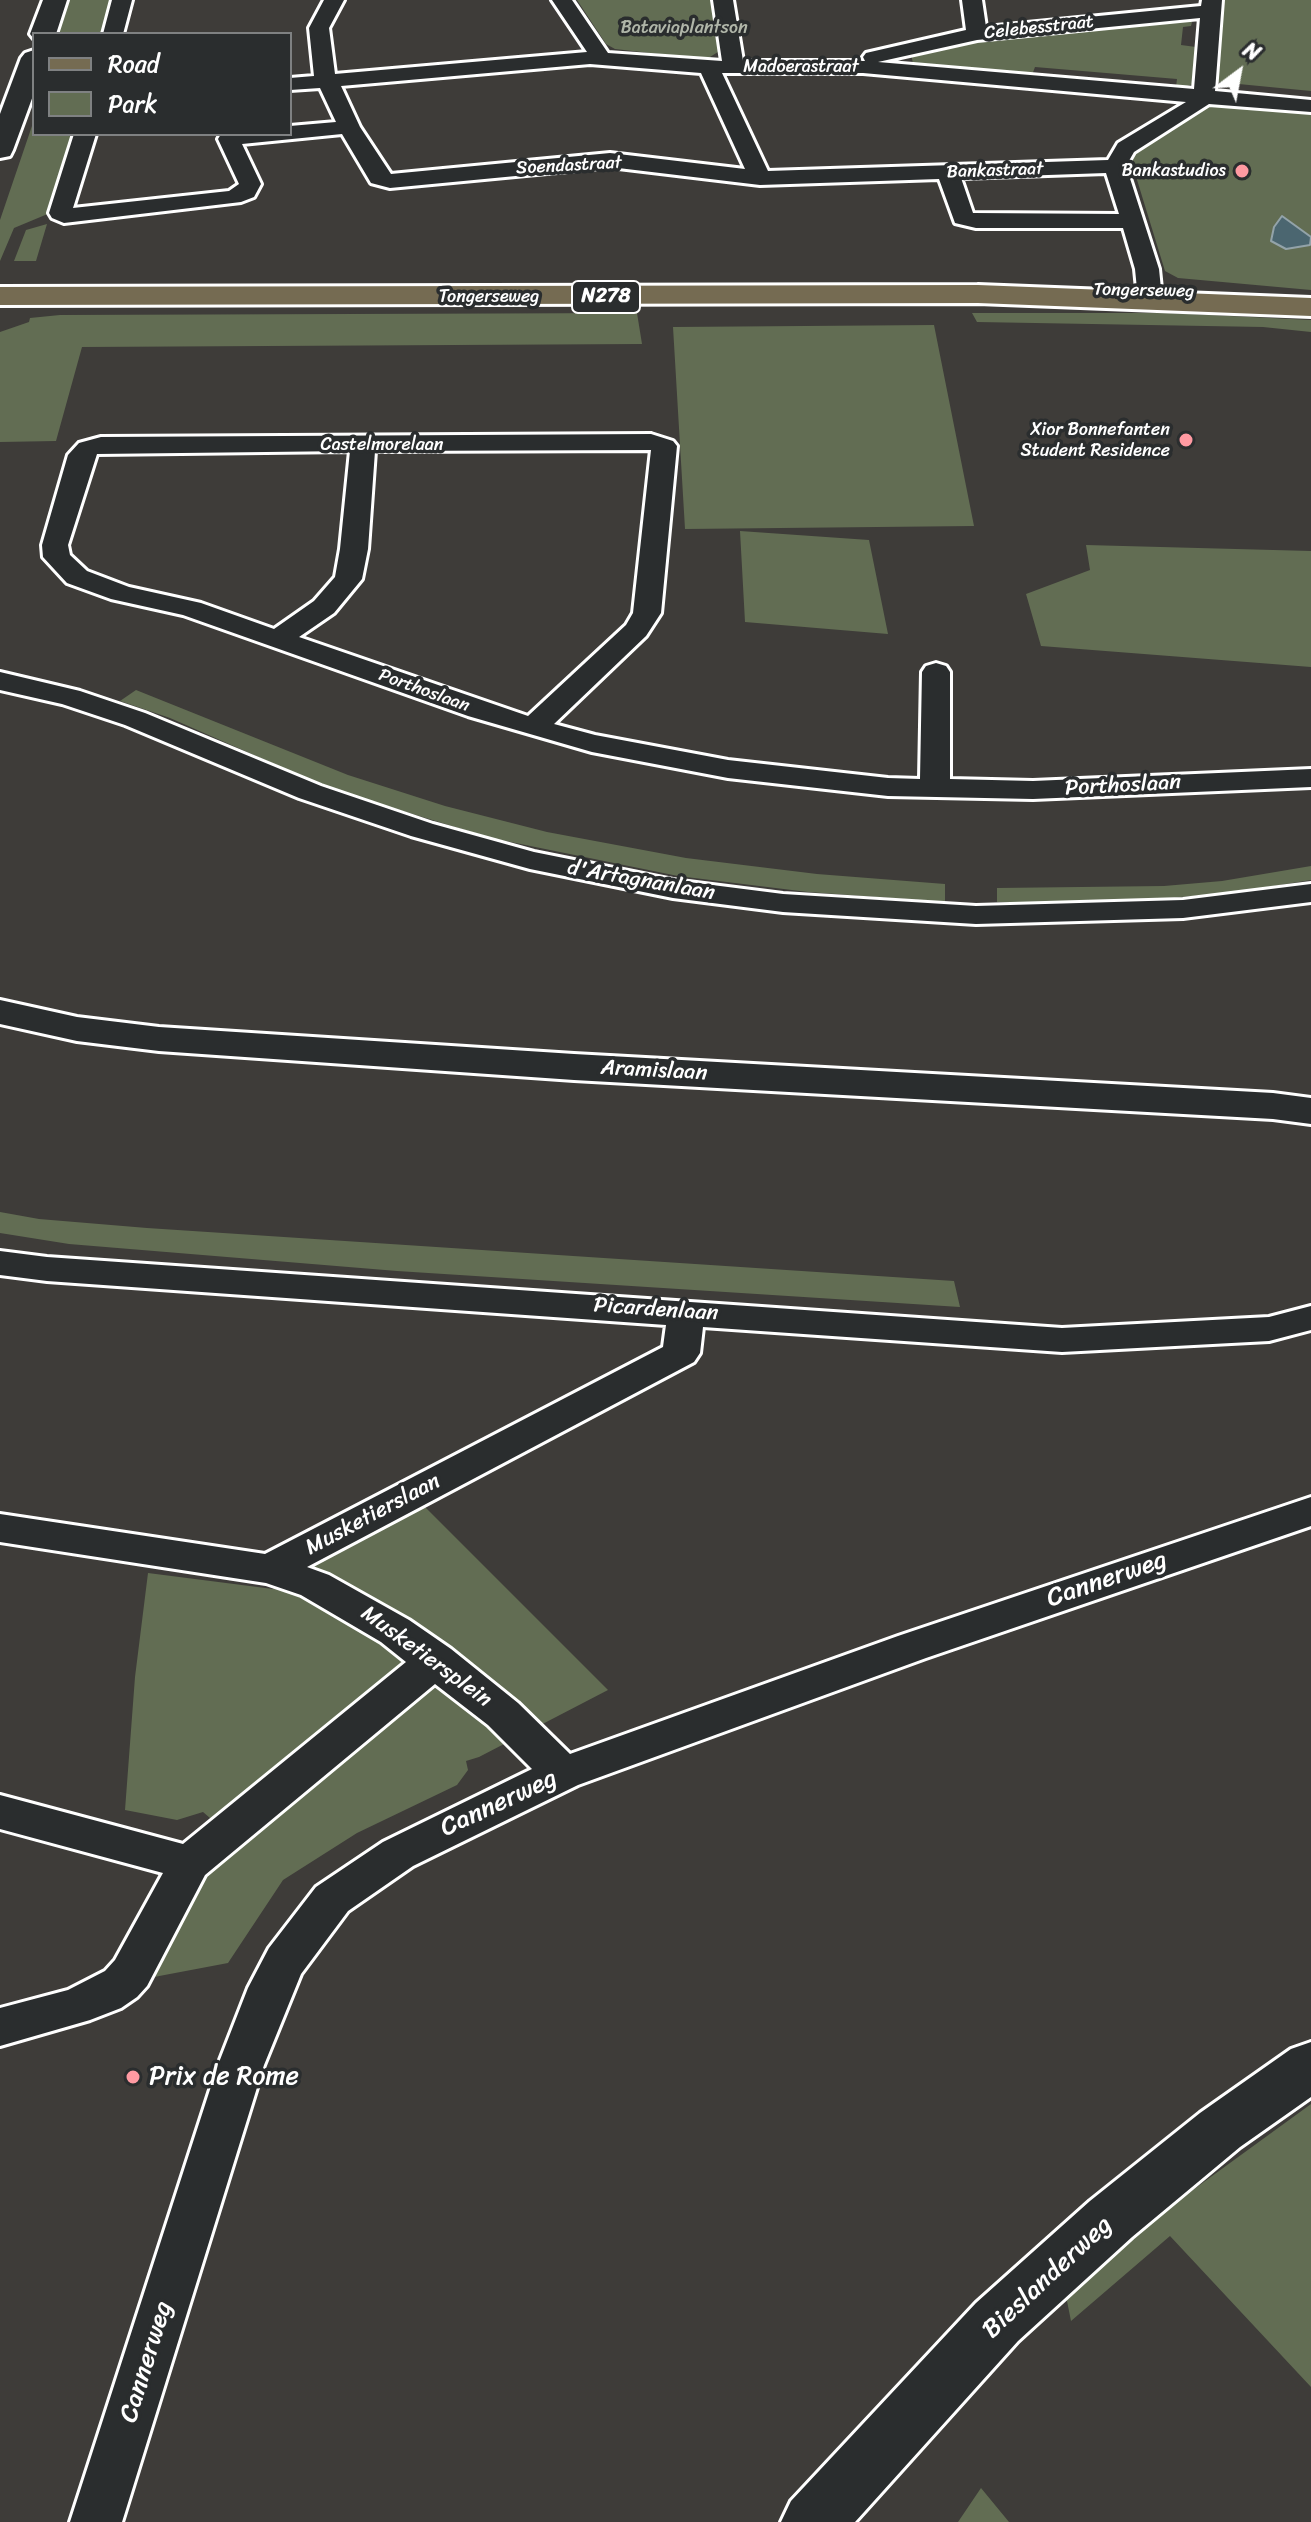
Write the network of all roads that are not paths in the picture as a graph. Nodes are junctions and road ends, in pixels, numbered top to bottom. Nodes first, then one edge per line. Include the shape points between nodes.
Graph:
1 (55, 0) edge
2 (122, 0) edge
3 (334, 0) edge
4 (562, 0) edge
5 (723, 0) edge
6 (972, 0) edge
7 (1211, 5) edge
8 (44, 32) edge
9 (114, 32) edge
10 (977, 34) junction
11 (601, 58) junction
12 (709, 67) junction
13 (733, 67) junction
14 (863, 67) junction
15 (32, 69) edge
16 (327, 80) junction
17 (292, 84) edge
18 (1204, 96) junction
19 (26, 102) edge
20 (1311, 106) edge
21 (349, 127) junction
22 (292, 133) edge
23 (84, 136) edge
24 (257, 136) edge
25 (0, 150) edge
26 (1115, 166) junction
27 (948, 172) junction
28 (760, 178) junction
29 (1131, 221) junction
30 (1149, 295) junction
31 (0, 296) edge
32 (1311, 299) edge
33 (1311, 307) edge
34 (101, 445) joint
35 (363, 445) junction
36 (279, 638) junction
37 (936, 672) dead end
38 (0, 681) edge
39 (533, 727) junction
40 (1311, 778) edge
41 (935, 788) junction
42 (1311, 893) edge
43 (0, 1012) edge
44 (1311, 1111) edge
45 (0, 1263) edge
46 (686, 1312) junction
47 (1311, 1318) edge
48 (1311, 1511) edge
49 (0, 1528) edge
50 (270, 1569) junction
51 (436, 1660) junction
52 (563, 1773) junction
53 (0, 1812) edge
54 (190, 1863) junction
55 (0, 2027) edge
56 (1311, 2066) edge
57 (96, 2522) edge
58 (813, 2522) edge

1 - 8 street
2 - 9 street
3 - 16 street via 319,28
4 - 11 street
5 - 13 street
6 - 10 street
7 - 10 street, Celebesstraat
7 - 18 street
10 - 14 street, Celebesstraat via 873,57
11 - 12 street, Madoerastraat
11 - 16 street, Madoerastraat
12 - 13 street, Madoerastraat
12 - 28 street
13 - 14 street, Madoerastraat
14 - 18 street, Madoerastraat
15 - 19 street
16 - 17 street, Madoerastraat
16 - 21 street
18 - 20 street, Madoerastraat
18 - 26 street via 1195,108 1126,148
19 - 25 street
21 - 22 street
21 - 28 street, Soendastraat via 379,178 390,181 610,160
23 - 24 street via 62,216 246,192 250,184 229,139
26 - 27 street, Bankastraat
26 - 29 street
27 - 28 street, Bankastraat
27 - 29 street via 963,218
29 - 30 street via 1147,269
30 - 31 main road, Tongerseweg / N278
30 - 32 main road, Tongerseweg / N278
30 - 33 main road, Tongerseweg / N278
34 - 35 street, Castelmorelaan
34 - 36 street, Porthoslaan via 81,455 55,545 65,568 121,593
35 - 36 street via 348,579 324,607
35 - 39 street, Castelmorelaan via 664,446 647,613 636,630
36 - 39 street, Porthoslaan
37 - 41 street
38 - 42 street, d'Artagnanlaan via 135,719 298,787 410,826 530,860 673,889 783,903 976,915 1183,909
39 - 41 street, Porthoslaan via 728,769 844,784
40 - 41 street, Porthoslaan via 1079,789
43 - 44 street, Aramislaan via 159,1039
45 - 46 street, Picardenlaan
46 - 47 street, Picardenlaan via 1062,1340 1269,1329
46 - 50 street, Musketierslaan via 681,1353
48 - 52 street, Cannerweg
49 - 50 street
50 - 51 street, Musketiersplein via 347,1601
51 - 52 street, Musketiersplein via 503,1714
51 - 54 street
52 - 57 street, Cannerweg via 440,1831 365,1874 332,1899 298,1940 271,1988 241,2065
53 - 54 street
54 - 55 street via 131,1973 105,1995
56 - 58 street, Bieslanderweg via 1220,2130 1123,2209 997,2322

